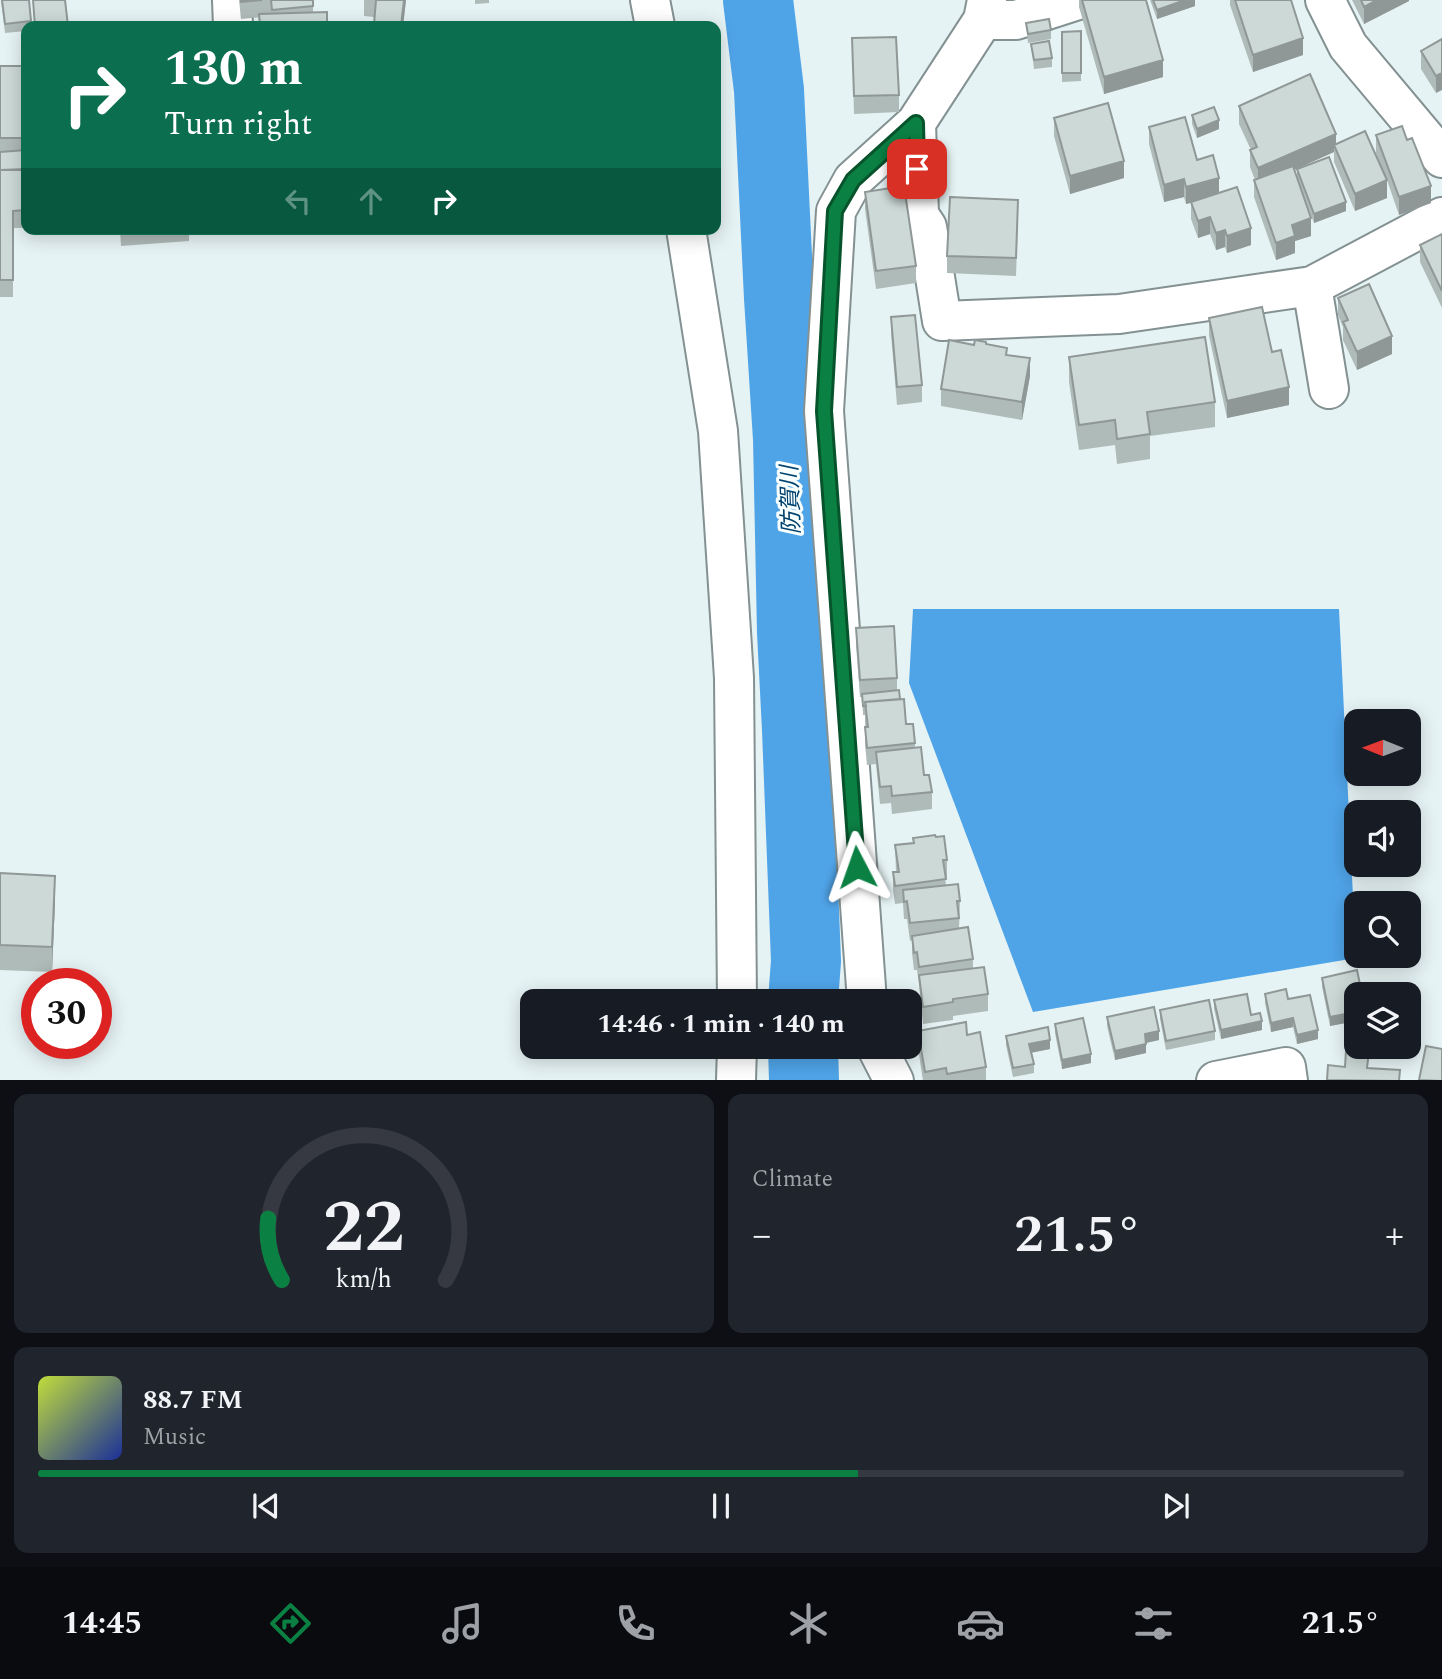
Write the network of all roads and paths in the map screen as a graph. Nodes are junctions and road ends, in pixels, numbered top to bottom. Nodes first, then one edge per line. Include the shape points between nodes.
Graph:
1 (232, 0) edge
2 (650, 0) edge
3 (1077, 0) edge
4 (1325, 0) edge
5 (985, 10) edge
6 (233, 21) edge
7 (654, 21) edge
8 (916, 123) junction
9 (1442, 158) edge
10 (1442, 217) edge
11 (688, 235) edge
12 (1312, 286) junction
13 (1329, 389) dead end
14 (737, 989) edge
15 (866, 989) edge
16 (737, 1059) edge
17 (883, 1059) edge
18 (736, 1080) edge
19 (894, 1080) edge
20 (1216, 1080) edge
21 (1288, 1080) edge

1 - 6 street
2 - 7 street
3 - 5 street via 1016,20
4 - 9 street via 1348,46
5 - 8 street
8 - 12 street via 919,215 927,227 942,321 1118,314
8 - 15 street via 853,180 835,211 824,398
10 - 12 street
11 - 14 street via 718,431 734,678
12 - 13 street
16 - 18 street
17 - 19 street
20 - 21 street via 1286,1067

